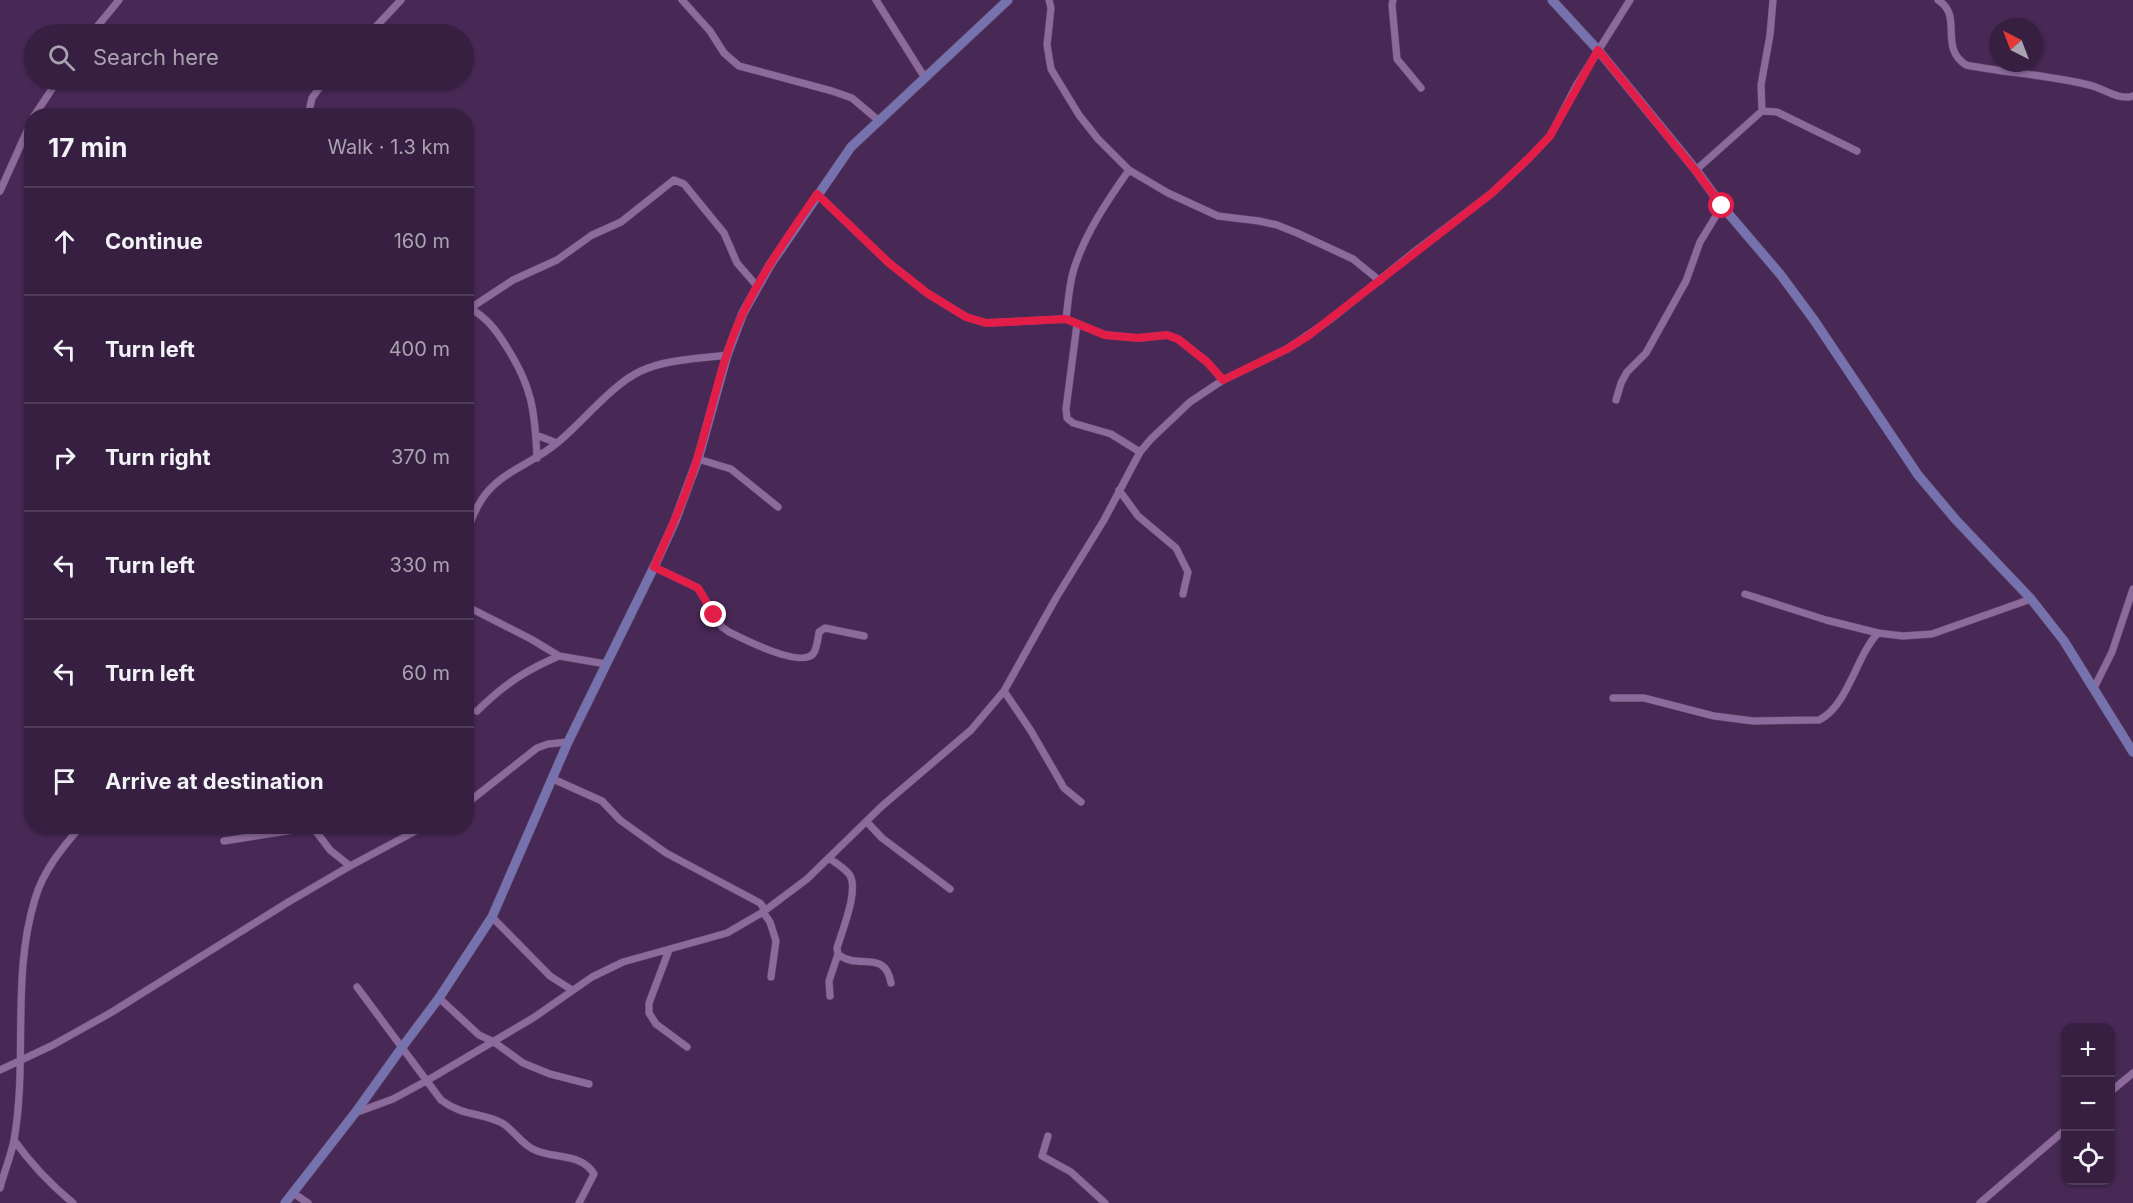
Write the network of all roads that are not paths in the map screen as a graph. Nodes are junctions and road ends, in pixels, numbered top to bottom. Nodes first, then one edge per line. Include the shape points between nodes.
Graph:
1 (119, 0) edge
2 (401, 0) edge
3 (682, 0) edge
4 (876, 0) edge
5 (1008, 0) edge
6 (1049, 0) edge
7 (1393, 0) edge
8 (1552, 0) edge
9 (1630, 0) edge
10 (1773, 0) edge
11 (1938, 0) edge
12 (99, 24) edge
13 (380, 24) edge
14 (1598, 50) junction
15 (925, 78) junction
16 (1421, 88) dead end
17 (51, 90) edge
18 (318, 90) edge
19 (2133, 96) edge
20 (39, 108) edge
21 (310, 108) edge
22 (1762, 111) junction
23 (878, 120) junction
24 (24, 138) edge
25 (1857, 151) dead end
26 (1129, 170) junction
27 (1696, 171) junction
28 (0, 191) edge
29 (817, 194) junction
30 (1722, 206) junction
31 (1380, 281) junction
32 (757, 286) junction
33 (483, 299) junction
34 (474, 306) edge
35 (474, 312) edge
36 (483, 316) junction
37 (1066, 319) junction
38 (1077, 324) junction
39 (727, 355) junction
40 (1223, 380) junction
41 (1616, 400) dead end
42 (536, 435) junction
43 (557, 443) junction
44 (1140, 452) junction
45 (537, 458) junction
46 (698, 459) junction
47 (1119, 490) junction
48 (778, 507) dead end
49 (474, 513) edge
50 (654, 567) junction
51 (2133, 589) edge
52 (1183, 594) dead end
53 (1745, 594) dead end
54 (2031, 599) junction
55 (474, 610) edge
56 (1878, 633) junction
57 (864, 636) dead end
58 (559, 656) junction
59 (606, 664) junction
60 (2094, 688) junction
61 (1004, 691) junction
62 (1613, 698) dead end
63 (477, 711) dead end
64 (568, 742) junction
65 (2133, 752) edge
66 (552, 779) junction
67 (474, 798) edge
68 (1081, 801) dead end
69 (867, 822) junction
70 (74, 834) edge
71 (268, 834) edge
72 (317, 834) edge
73 (410, 834) edge
74 (224, 841) dead end
75 (830, 859) junction
76 (350, 866) junction
77 (950, 889) dead end
78 (763, 912) junction
79 (492, 917) junction
80 (669, 950) junction
81 (838, 954) junction
82 (771, 977) dead end
83 (891, 983) dead end
84 (357, 987) dead end
85 (572, 990) junction
86 (830, 996) dead end
87 (439, 999) junction
88 (494, 1042) junction
89 (403, 1046) junction
90 (687, 1047) dead end
91 (20, 1060) junction
92 (0, 1070) edge
93 (2133, 1073) edge
94 (428, 1080) junction
95 (588, 1084) dead end
96 (2115, 1088) edge
97 (356, 1113) junction
98 (2064, 1131) edge
99 (1048, 1136) dead end
100 (14, 1140) junction
101 (0, 1188) edge
102 (293, 1193) junction
103 (73, 1203) edge
104 (285, 1203) edge
105 (308, 1203) edge
106 (579, 1203) edge
107 (1105, 1203) edge
108 (1980, 1203) edge

1 - 12 street
2 - 13 street
3 - 23 street via 739,66 852,98
4 - 15 street
5 - 15 street
6 - 26 street via 1047,45 1051,69 1079,115
7 - 16 street via 1396,59
8 - 14 street
9 - 14 street
10 - 22 street via 1761,85
11 - 19 street via 1950,15 1953,52 1966,64 2091,85 2121,97
14 - 27 street
14 - 31 street via 1550,136 1492,193
15 - 23 street
17 - 20 street
18 - 21 street
22 - 25 street via 1777,112
22 - 27 street
23 - 29 street via 851,147
24 - 28 street
26 - 31 street via 1218,216 1268,223 1297,232 1353,259
26 - 37 street via 1080,251
27 - 30 street
29 - 32 street
29 - 37 street via 889,263 966,317 986,323
30 - 41 street via 1700,242 1686,281 1646,353 1620,383
30 - 54 street via 1814,320 1918,475
31 - 40 street via 1308,336
32 - 33 street via 737,262 724,233 684,184 674,180 621,222
32 - 39 street
33 - 34 street
33 - 36 street
35 - 36 street
36 - 42 street via 496,329 527,384
37 - 38 street
38 - 40 street via 1105,335 1167,335 1178,339
38 - 44 street via 1067,418 1111,434
39 - 43 street via 658,365 632,375
39 - 46 street
40 - 44 street via 1190,402
42 - 43 street
42 - 45 street
43 - 45 street
44 - 47 street
45 - 49 street via 497,481
46 - 48 street via 731,469
46 - 50 street
47 - 52 street via 1138,516 1176,548 1188,572
47 - 61 street
50 - 57 street via 698,588 729,632 782,654 810,657 819,632 825,628
50 - 59 street
51 - 60 street via 2112,652
53 - 56 street
54 - 56 street via 1932,634
54 - 60 street
55 - 58 street
56 - 62 street via 1833,708 1819,720 1753,721 1714,716 1644,698
58 - 59 street
58 - 63 street via 523,673
59 - 64 street
60 - 65 street
61 - 68 street via 1064,788
61 - 69 street via 971,730
64 - 66 street
64 - 67 street via 537,748
66 - 78 street via 602,801 620,820 666,853 755,899
66 - 79 street
69 - 75 street
69 - 77 street via 882,838
70 - 91 street via 45,875 35,898 26,939
71 - 74 street
72 - 76 street
73 - 76 street
75 - 78 street
75 - 81 street via 848,872 853,881
76 - 91 street via 112,1012
78 - 80 street via 727,933
78 - 82 street via 776,940
79 - 85 street via 550,976
79 - 87 street
80 - 85 street via 623,962
80 - 90 street via 649,1003 649,1013 656,1024
81 - 83 street via 884,966
81 - 86 street
84 - 89 street
85 - 88 street
87 - 88 street via 479,1035
87 - 89 street
88 - 94 street
88 - 95 street via 523,1063
89 - 94 street
89 - 97 street
91 - 92 street
91 - 100 street
93 - 96 street
94 - 97 street
94 - 106 street via 441,1100 453,1108 504,1124 535,1151 575,1159 590,1168 594,1174 592,1181
97 - 102 street
98 - 108 street
99 - 107 street via 1042,1156 1071,1172
100 - 101 street
100 - 103 street via 37,1169
102 - 104 street
102 - 105 street

